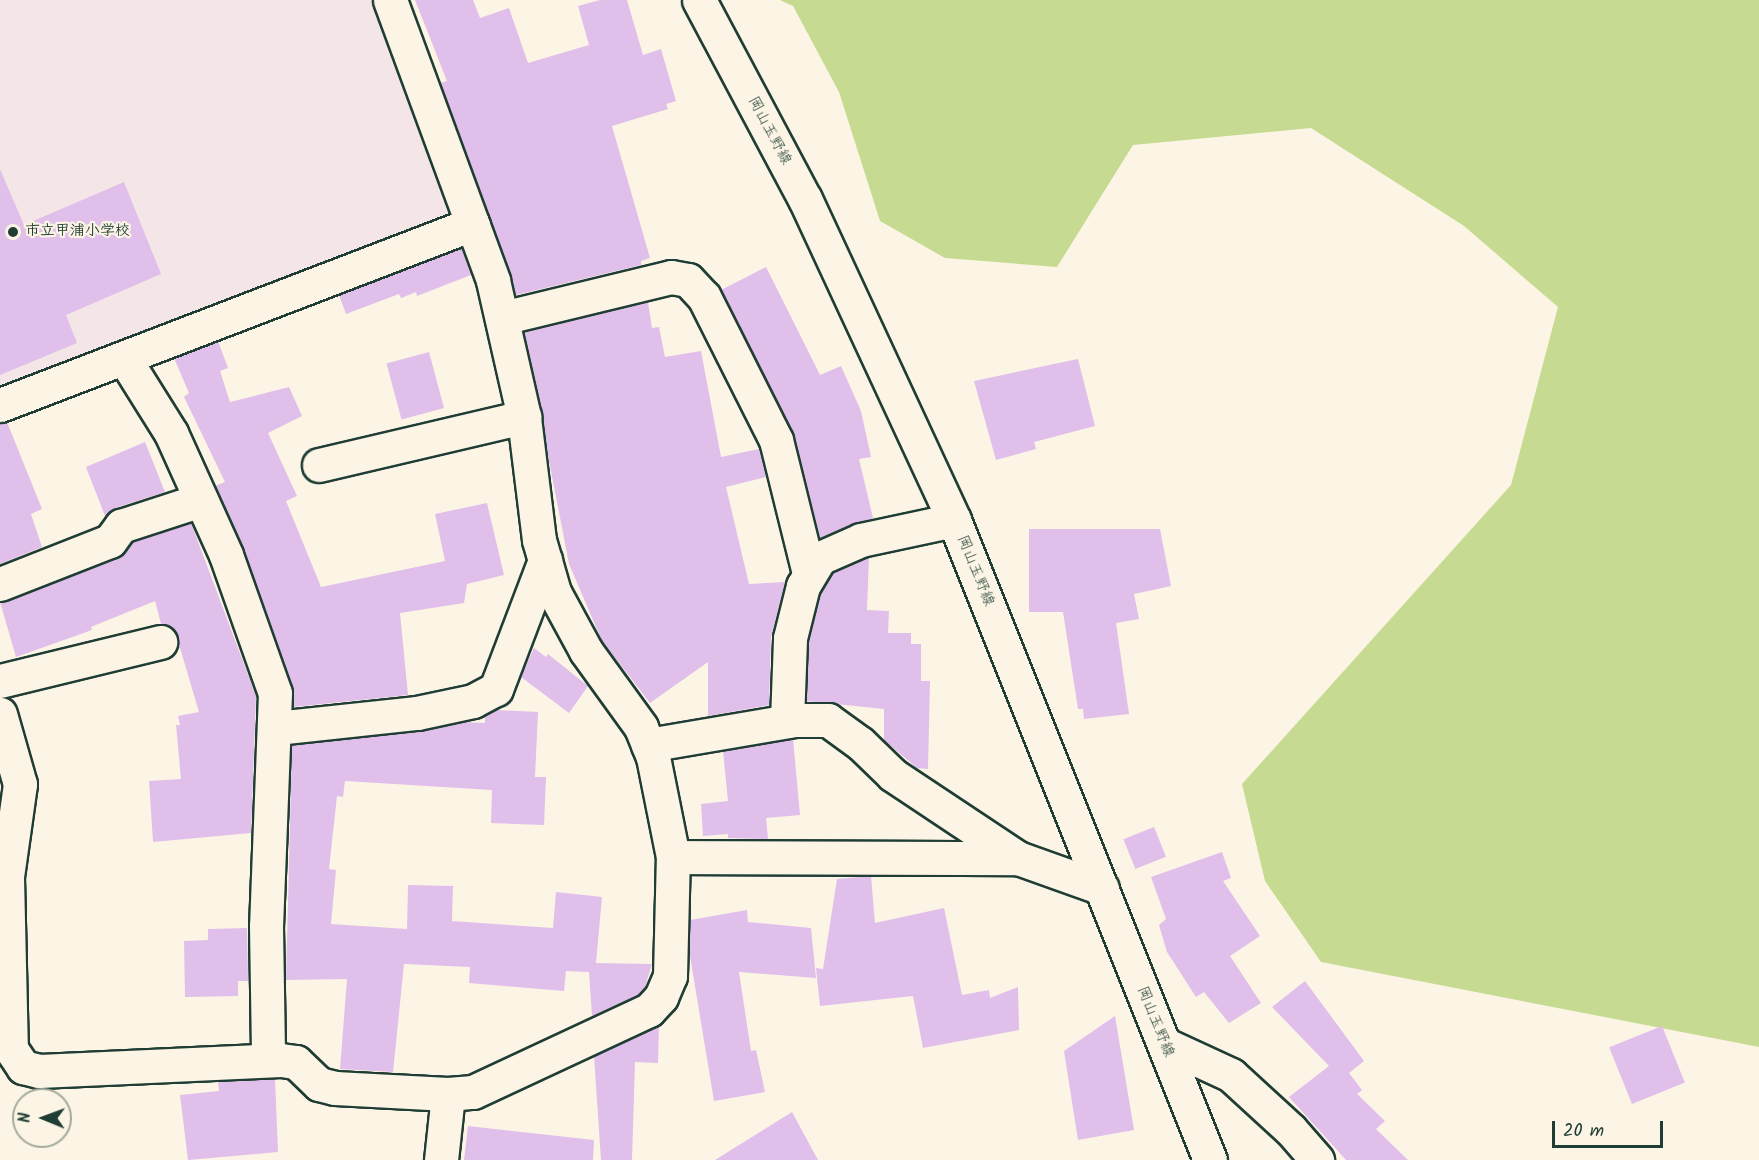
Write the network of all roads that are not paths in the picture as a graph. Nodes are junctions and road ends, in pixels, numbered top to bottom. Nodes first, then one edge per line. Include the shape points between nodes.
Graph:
1 (390, 0) edge
2 (699, 0) edge
3 (472, 224) junction
4 (502, 318) junction
5 (124, 358) junction
6 (0, 405) edge
7 (524, 417) junction
8 (319, 465) dead end
9 (201, 500) junction
10 (954, 520) junction
11 (544, 560) junction
12 (809, 573) junction
13 (0, 584) edge
14 (160, 642) dead end
15 (0, 681) edge
16 (0, 714) edge
17 (787, 721) junction
18 (276, 728) junction
19 (648, 746) junction
20 (4, 855) edge
21 (673, 857) junction
22 (1017, 858) junction
23 (1102, 888) junction
24 (1164, 1044) junction
25 (268, 1060) junction
26 (11, 1076) edge
27 (448, 1094) junction
28 (441, 1160) edge
29 (1210, 1160) edge
30 (1317, 1160) edge

1 - 3 street
2 - 10 street, 岡山玉野線 via 805,199
3 - 4 street
3 - 5 street
4 - 7 street
4 - 12 street via 671,278 688,280 704,297 776,440
5 - 6 street
5 - 9 street via 171,433
7 - 8 street
7 - 11 street
9 - 13 street via 121,526 110,541
9 - 18 street via 226,555 275,693
10 - 12 street via 861,540 820,558
10 - 23 street, 岡山玉野線
11 - 18 street via 496,689 473,701 417,713
11 - 19 street via 554,592 586,651 641,727
12 - 17 street via 790,638
14 - 15 street
16 - 20 street via 20,784
17 - 19 street
17 - 22 street via 828,720 860,743 893,775
18 - 25 street via 266,926
19 - 21 street
20 - 26 street
21 - 22 street
21 - 27 street via 669,976 661,997 649,1010 496,1083 473,1092
22 - 23 street
23 - 24 street, 岡山玉野線
24 - 29 street, 岡山玉野線
24 - 30 street via 1231,1075 1291,1130
25 - 26 street via 39,1071
25 - 27 street via 296,1062 319,1084 335,1088
27 - 28 street

